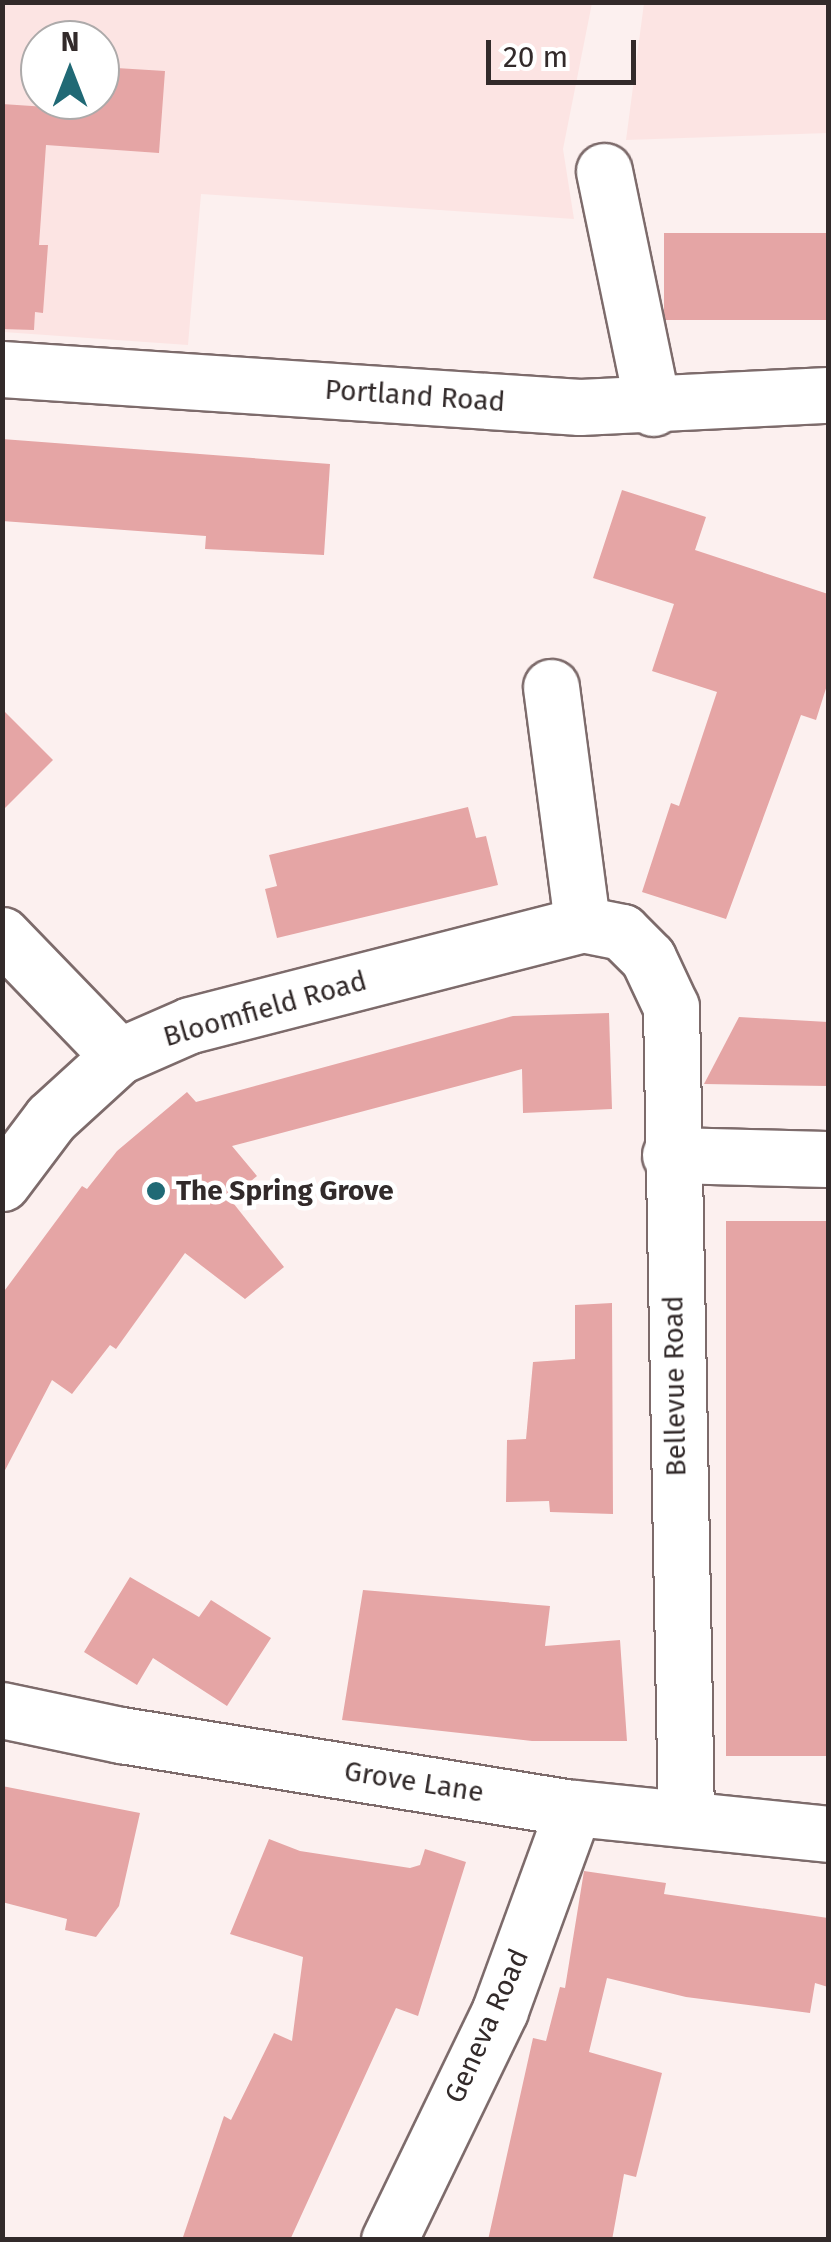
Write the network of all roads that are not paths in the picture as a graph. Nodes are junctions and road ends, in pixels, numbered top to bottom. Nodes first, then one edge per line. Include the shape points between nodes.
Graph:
1 (604, 171) dead end
2 (2, 369) edge
3 (828, 395) edge
4 (653, 408) junction
5 (552, 686) dead end
6 (582, 924) junction
7 (2, 934) edge
8 (119, 1056) junction
9 (670, 1155) junction
10 (828, 1159) edge
11 (2, 1183) edge
12 (2, 1710) edge
13 (574, 1808) junction
14 (686, 1818) junction
15 (828, 1834) edge
16 (389, 2240) edge

1 - 4 street
2 - 4 street, Portland Road
3 - 4 street, Portland Road
5 - 6 street
6 - 8 street, Bloomfield Road via 190,1025
6 - 9 street, Bellevue Road via 622,932 648,958 671,1007
7 - 8 street
8 - 11 street, Bloomfield Road via 51,1118
9 - 10 street
9 - 14 street, Bellevue Road
12 - 13 street, Grove Lane
13 - 14 street, Grove Lane
13 - 16 street, Geneva Road via 500,2010
14 - 15 street, Grove Lane

